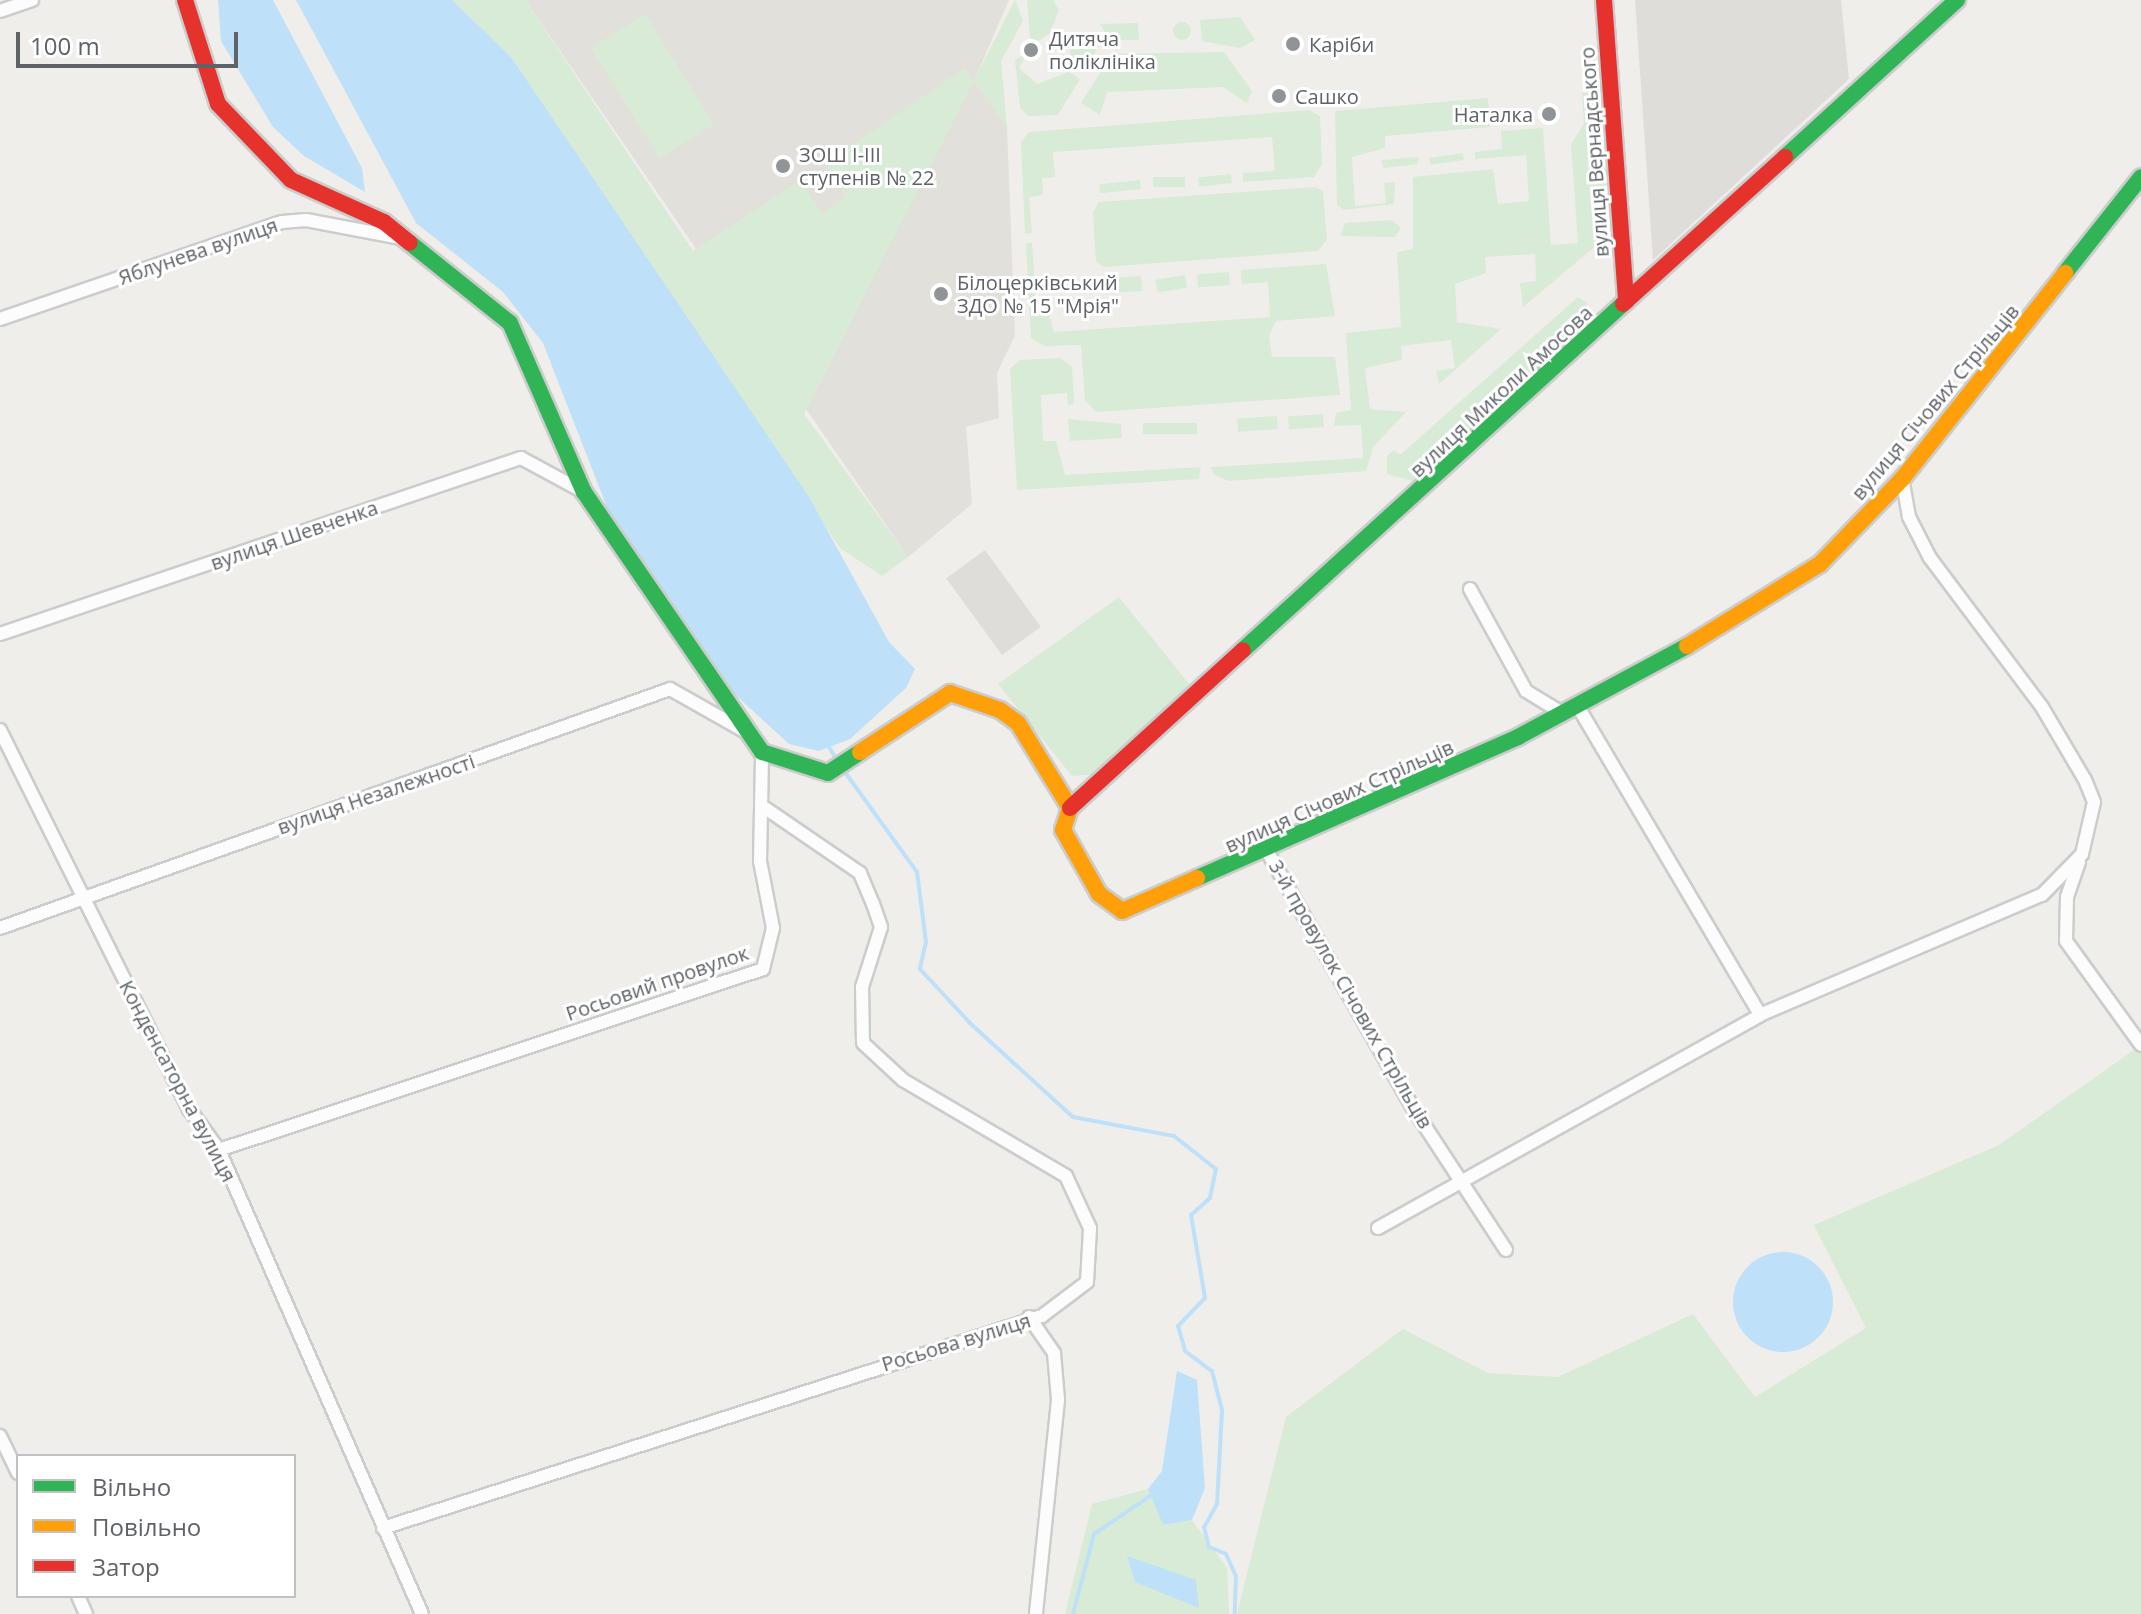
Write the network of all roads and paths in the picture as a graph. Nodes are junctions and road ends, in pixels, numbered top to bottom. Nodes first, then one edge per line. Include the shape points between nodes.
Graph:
1 (32, 0) edge
2 (185, 0) edge
3 (1604, 0) edge
4 (1957, 0) edge
5 (0, 11) edge
6 (2141, 177) edge
7 (401, 238) junction
8 (1626, 301) junction
9 (0, 319) edge
10 (1902, 479) junction
11 (584, 492) junction
12 (1470, 589) dead end
13 (0, 634) edge
14 (1570, 709) junction
15 (0, 730) edge
16 (746, 732) junction
17 (762, 752) junction
18 (765, 808) junction
19 (1070, 808) junction
20 (1267, 851) junction
21 (2082, 854) junction
22 (80, 897) junction
23 (0, 928) edge
24 (1760, 1015) junction
25 (2141, 1045) edge
26 (219, 1150) junction
27 (1462, 1177) junction
28 (1378, 1228) dead end
29 (1506, 1250) dead end
30 (1029, 1317) junction
31 (0, 1436) edge
32 (16, 1469) edge
33 (383, 1528) junction
34 (422, 1614) edge
35 (1036, 1614) edge

1 - 5 street
2 - 7 street via 218,104 291,180 352,205
3 - 8 street, вулиця Вернадського
4 - 8 street, вулиця Миколи Амосова
6 - 10 street, вулиця Січових Стрільців
7 - 9 street, Яблунева вулиця via 306,220 282,222
7 - 11 street via 510,323
8 - 19 street, вулиця Миколи Амосова
10 - 14 street, вулиця Січових Стрільців via 1820,564 1776,597
10 - 21 street via 1909,517 1930,558 2042,707 2085,780 2094,802
11 - 13 street, вулиця Шевченка via 521,458
11 - 16 street
12 - 14 street via 1526,691
14 - 20 street, вулиця Січових Стрільців
14 - 24 street
15 - 22 street, Конденсаторна вулиця
16 - 17 street
16 - 22 street, вулиця Незалежності via 670,689
17 - 18 street, Росьовий провулок
17 - 19 street via 806,771 839,767 950,693 1018,723
18 - 26 street, Росьовий провулок via 760,861 773,928 763,969
18 - 30 street, Росьова вулиця via 860,873 881,927 862,987 863,1043 903,1080 1078,1189 1090,1228 1087,1282 1042,1316
19 - 20 street, вулиця Січових Стрільців via 1063,830 1111,908 1130,911
20 - 27 street, 3-й провулок Січових Стрільців via 1415,1111
21 - 24 street via 2042,895
21 - 25 street via 2067,897 2066,941
22 - 23 street, вулиця Незалежності
22 - 26 street, Конденсаторна вулиця via 189,1109
24 - 27 street
26 - 33 street, Конденсаторна вулиця
27 - 28 street
27 - 29 street, 3-й провулок Січових Стрільців
30 - 33 street, Росьова вулиця
30 - 35 street via 1054,1353 1058,1400
31 - 32 street
33 - 34 street, Конденсаторна вулиця

